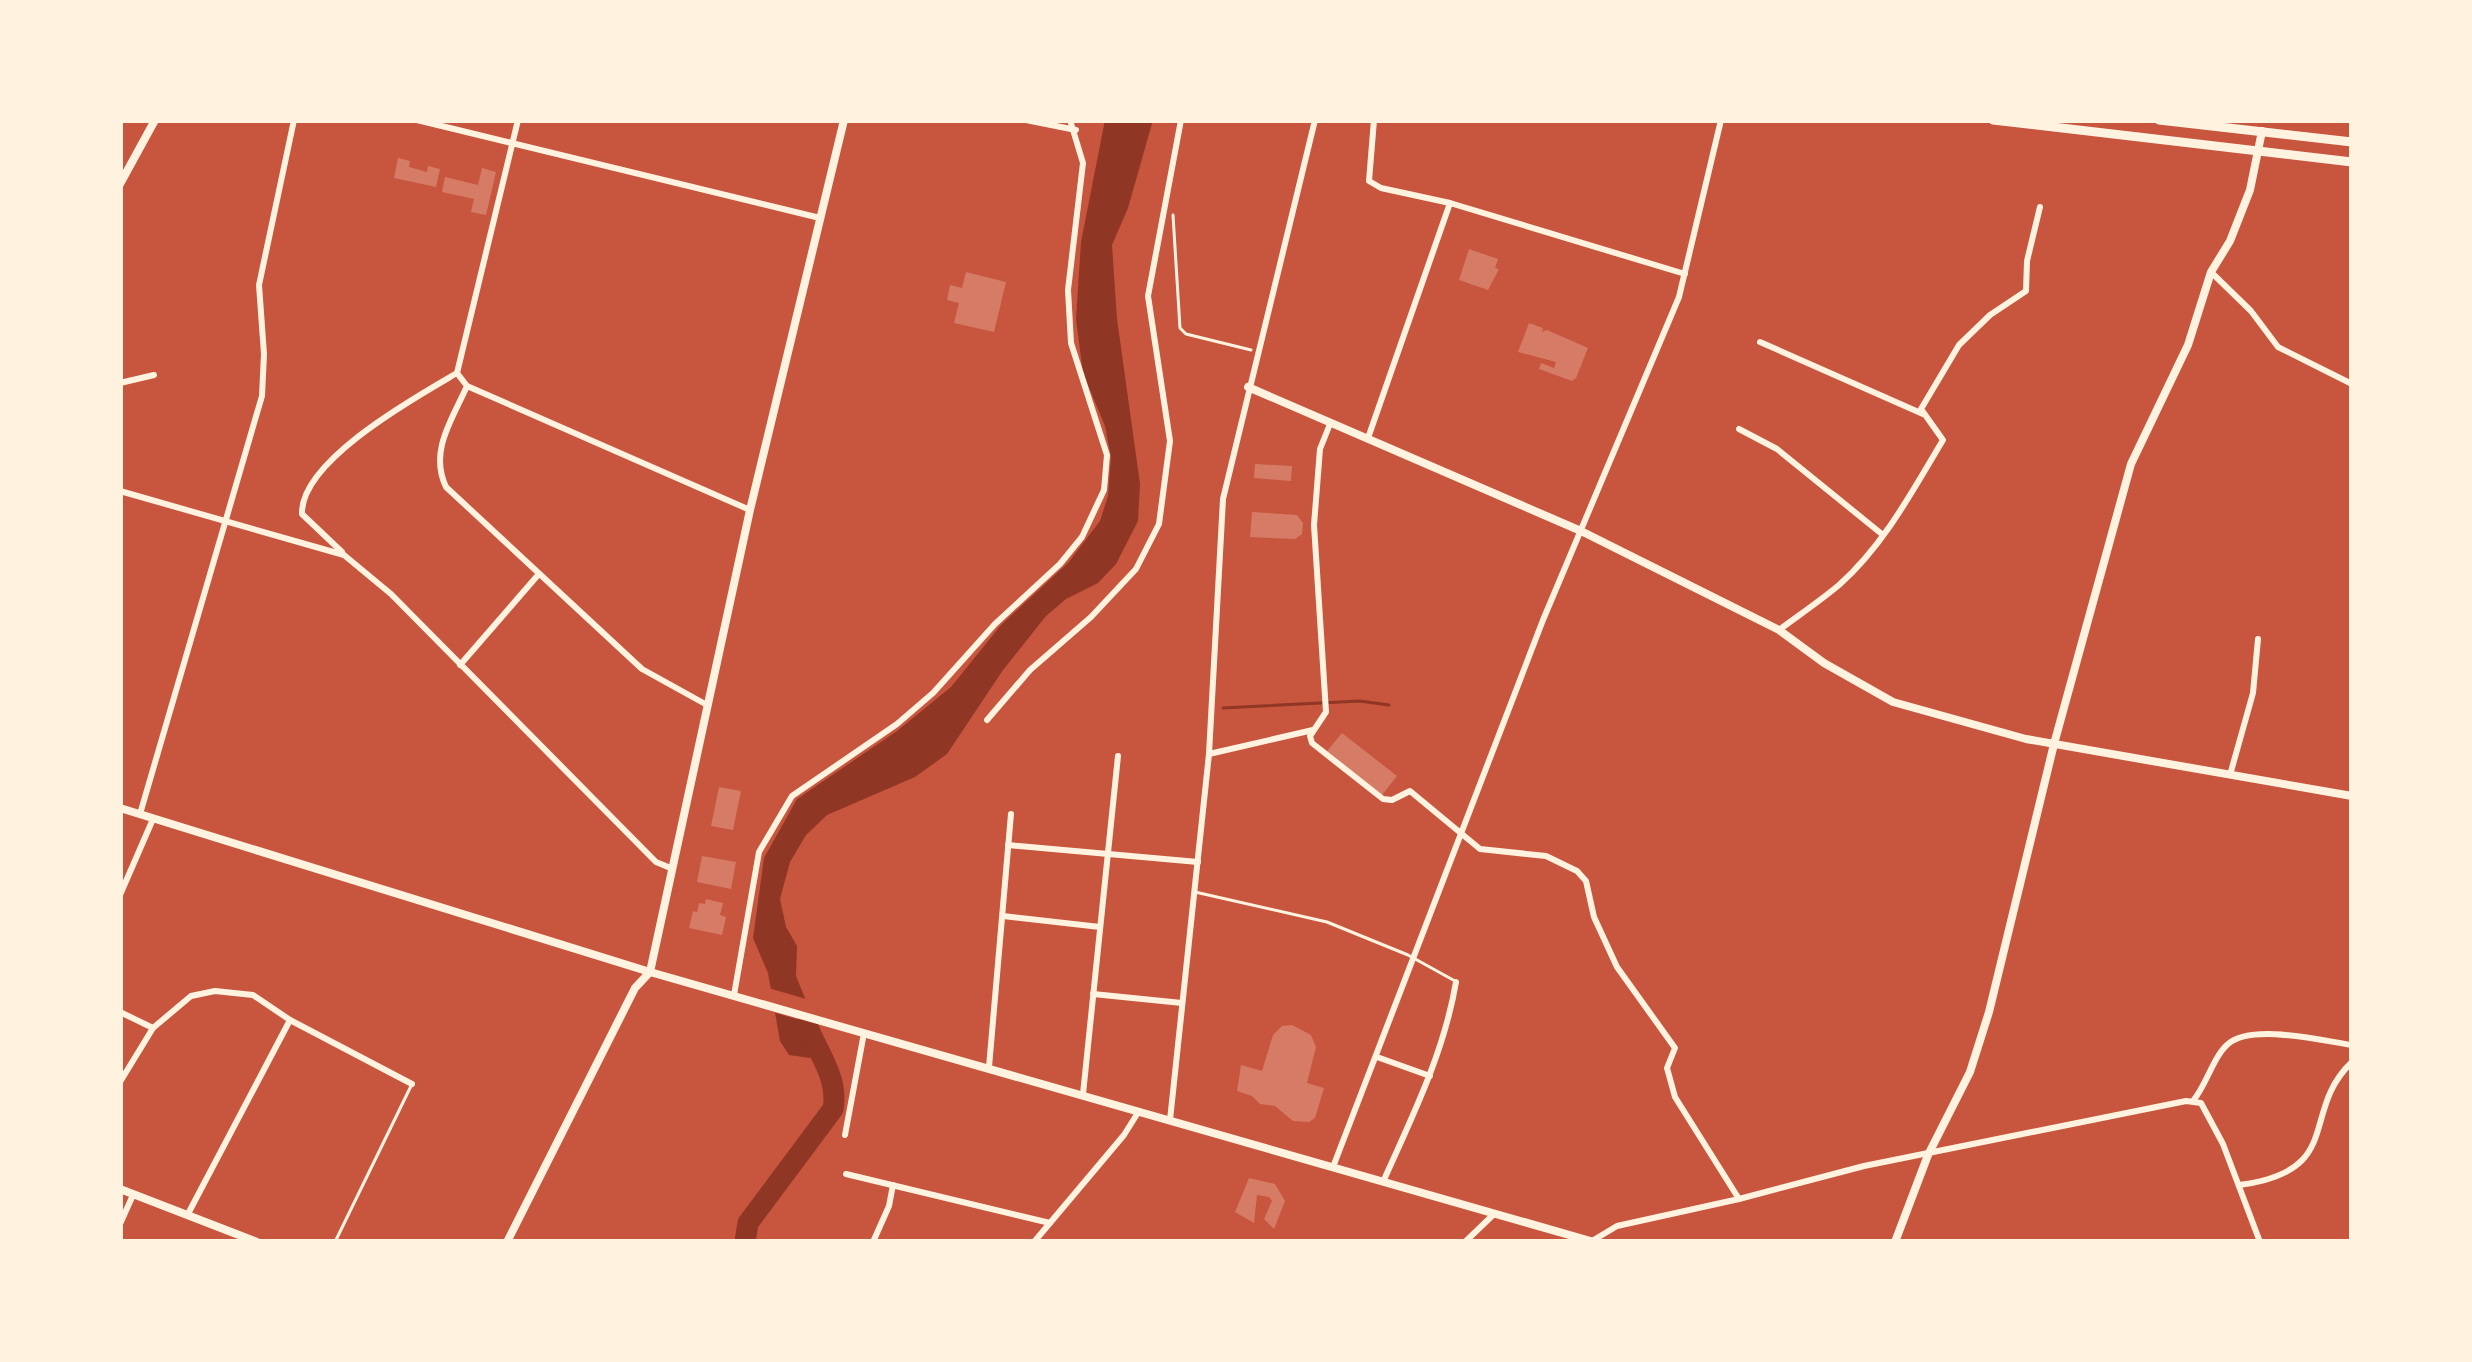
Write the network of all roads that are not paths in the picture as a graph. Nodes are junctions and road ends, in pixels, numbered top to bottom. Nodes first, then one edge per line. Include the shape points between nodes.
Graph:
1 (155, 120) edge
2 (294, 120) edge
3 (417, 120) edge
4 (518, 120) edge
5 (844, 120) edge
6 (1026, 120) edge
7 (1181, 120) edge
8 (1315, 120) edge
9 (1374, 120) edge
10 (1720, 120) edge
11 (1993, 120) edge
12 (2159, 120) edge
13 (1066, 122) edge
14 (2263, 131) junction
15 (2352, 142) edge
16 (512, 143) junction
17 (2260, 152) junction
18 (2352, 162) edge
19 (121, 178) edge
20 (1450, 202) junction
21 (2040, 207) dead end
22 (820, 218) junction
23 (2211, 272) junction
24 (1685, 274) junction
25 (1760, 342) dead end
26 (457, 374) junction
27 (154, 375) dead end
28 (120, 382) edge
29 (2352, 384) edge
30 (467, 386) junction
31 (1248, 387) junction
32 (1926, 415) junction
33 (1330, 424) junction
34 (1739, 429) dead end
35 (1367, 440) junction
36 (120, 491) edge
37 (750, 509) junction
38 (225, 521) junction
39 (1581, 530) junction
40 (1883, 535) junction
41 (344, 555) junction
42 (538, 575) junction
43 (1779, 630) junction
44 (2258, 639) dead end
45 (460, 665) junction
46 (707, 706) junction
47 (987, 719) dead end
48 (1313, 730) junction
49 (2054, 744) junction
50 (1209, 754) junction
51 (1118, 756) dead end
52 (2230, 775) junction
53 (2352, 796) edge
54 (120, 808) edge
55 (140, 814) junction
56 (1011, 814) dead end
57 (153, 819) junction
58 (1460, 835) junction
59 (1008, 845) junction
60 (1106, 855) junction
61 (1198, 862) junction
62 (673, 869) junction
63 (1195, 892) junction
64 (120, 895) edge
65 (1002, 916) junction
66 (1100, 927) junction
67 (1413, 958) junction
68 (650, 972) junction
69 (1456, 982) joint
70 (730, 994) junction
71 (1093, 994) junction
72 (1182, 1003) junction
73 (120, 1012) edge
74 (290, 1020) junction
75 (153, 1028) junction
76 (862, 1032) junction
77 (2352, 1045) edge
78 (1376, 1057) junction
79 (2352, 1061) edge
80 (989, 1067) junction
81 (1430, 1076) junction
82 (120, 1082) edge
83 (412, 1084) joint
84 (1083, 1094) junction
85 (2193, 1102) junction
86 (1139, 1111) junction
87 (1170, 1120) junction
88 (845, 1135) dead end
89 (1928, 1155) junction
90 (1333, 1167) junction
91 (845, 1174) dead end
92 (1383, 1182) junction
93 (892, 1185) junction
94 (2238, 1186) junction
95 (120, 1189) edge
96 (134, 1194) junction
97 (1739, 1199) junction
98 (189, 1213) junction
99 (1494, 1214) junction
100 (1050, 1223) junction
101 (120, 1224) edge
102 (1576, 1240) edge
103 (257, 1242) edge
104 (334, 1242) edge
105 (506, 1242) edge
106 (873, 1242) edge
107 (1034, 1242) edge
108 (1465, 1242) edge
109 (1593, 1242) edge
110 (1895, 1242) edge
111 (2260, 1242) edge

1 - 19 street
2 - 38 street via 259,285 262,396
3 - 16 street
4 - 16 street
5 - 22 street
6 - 13 street
7 - 47 street via 1148,296 1170,441 1159,524 1136,568
8 - 31 street
9 - 20 street via 1370,181
10 - 24 street
11 - 17 main road
12 - 14 main road
13 - 70 street via 1084,163 1068,290 1071,343 1107,455 1094,517 1060,564 933,693 792,796 759,852
14 - 15 main road
14 - 17 street
16 - 22 street
16 - 26 street
17 - 18 main road
17 - 23 street
20 - 24 street
20 - 35 street
21 - 32 street via 2026,291 1959,345 1922,409
22 - 37 street
23 - 29 street via 2278,347
23 - 49 street via 2198,321 2131,464
24 - 39 street
25 - 32 street
26 - 30 street
26 - 41 street via 375,422 316,478 302,514
27 - 28 street
30 - 37 street
30 - 42 street via 437,469
31 - 33 street
31 - 50 street via 1223,499
32 - 40 street via 1943,440
33 - 35 street
33 - 48 street via 1313,525 1326,712
34 - 40 street via 1778,449
35 - 39 street
36 - 38 street
37 - 46 street
38 - 41 street
38 - 55 street
39 - 43 street
39 - 58 street
40 - 43 street via 1840,584
41 - 45 street
42 - 45 street
42 - 46 street via 642,669
43 - 49 street via 1892,702
44 - 52 street
45 - 62 street via 656,862
46 - 62 street
48 - 50 street
48 - 58 street via 1319,752 1383,799 1409,791
49 - 52 street
49 - 89 street via 1976,1057
50 - 61 street
51 - 60 street
52 - 53 street
54 - 55 street
55 - 57 street
56 - 59 street
57 - 64 street
57 - 68 street
58 - 67 street
58 - 97 street via 1493,853 1557,859 1586,881 1617,967 1676,1048 1667,1068 1676,1097
59 - 60 street
59 - 65 street
60 - 61 street
60 - 66 street
61 - 63 street
62 - 68 street
63 - 67 lane via 1327,922
63 - 72 street
65 - 66 street
65 - 80 street
66 - 71 street
67 - 69 lane
67 - 78 street
68 - 70 street
68 - 105 street
69 - 81 street
70 - 76 street
71 - 72 street
71 - 84 street
72 - 87 street
73 - 75 street
74 - 75 street via 254,995 215,991 179,1002
74 - 83 street
74 - 98 street
75 - 82 street
76 - 80 street
76 - 88 street
77 - 85 street via 2263,1034 2234,1039
78 - 81 street
78 - 90 street
79 - 94 street via 2304,1160 2272,1180
80 - 84 street
81 - 92 street
83 - 104 lane
84 - 86 street
85 - 89 street
85 - 94 street via 2212,1123
86 - 87 street
86 - 100 street
87 - 90 street
89 - 97 street
89 - 110 street
90 - 92 street
91 - 93 street
92 - 99 street
93 - 100 street
93 - 106 street
94 - 111 street
95 - 96 street
96 - 98 street
96 - 101 street
97 - 109 street via 1617,1226
98 - 103 street
99 - 102 street
99 - 108 street
100 - 107 street
102 - 109 street

